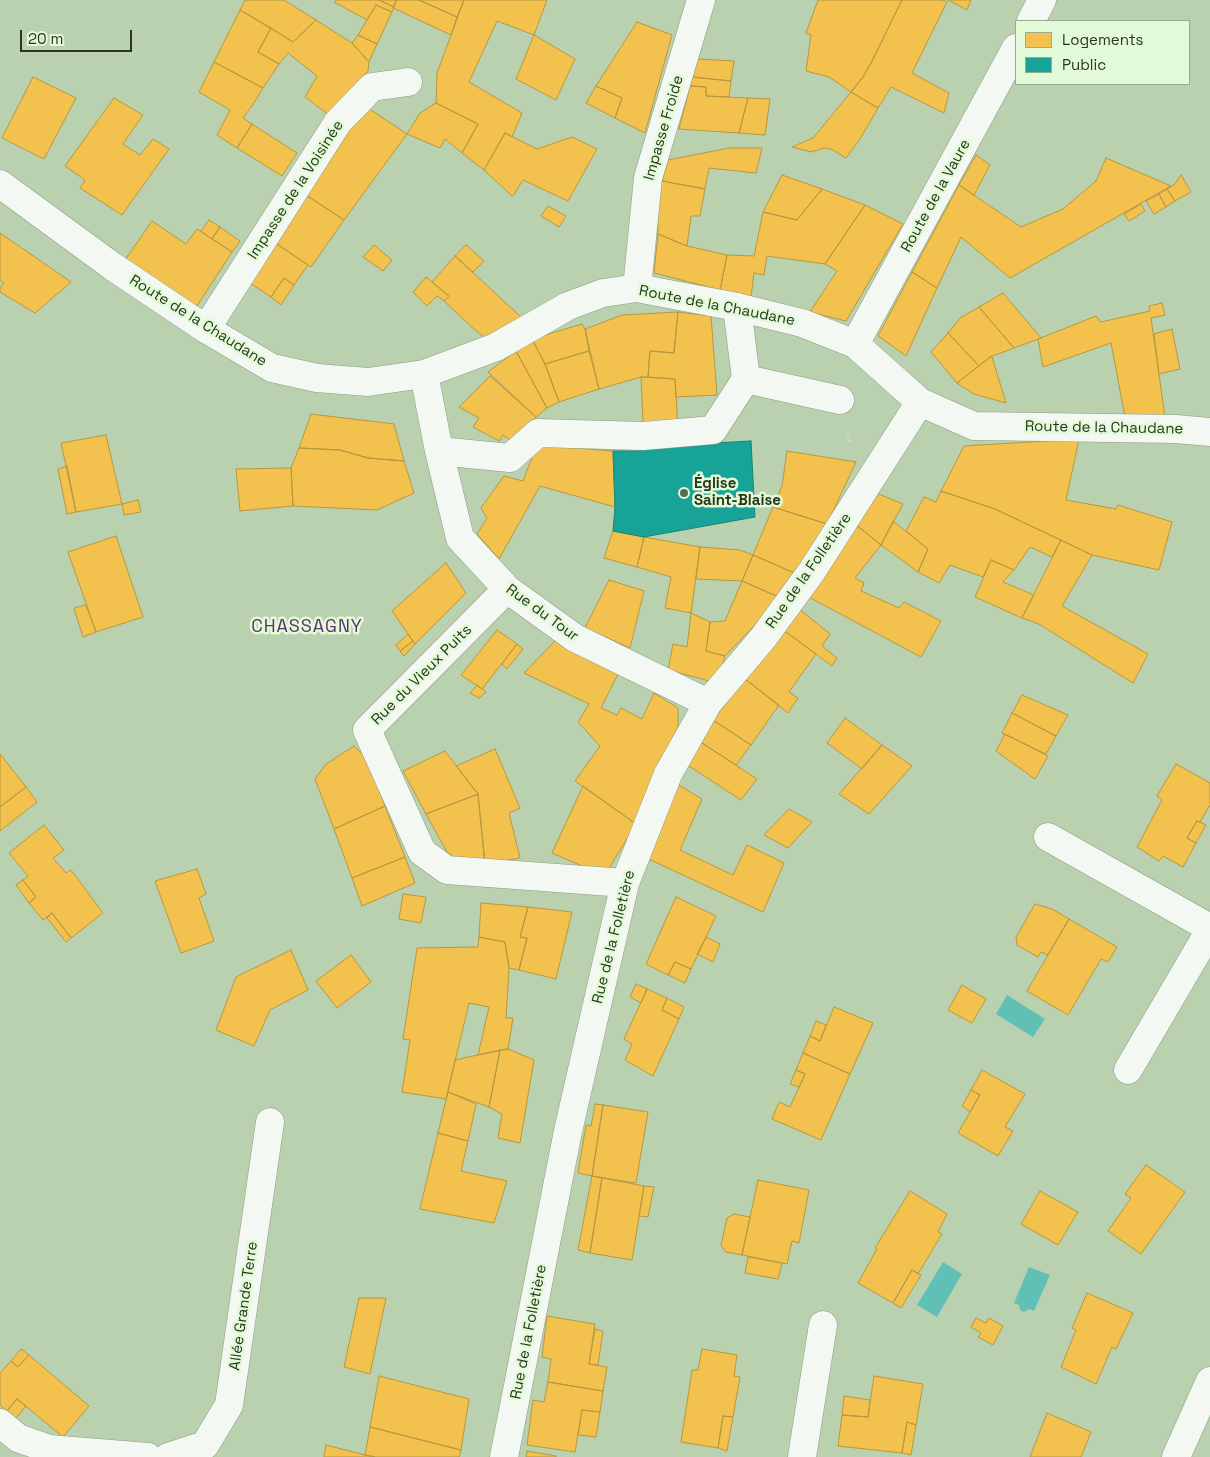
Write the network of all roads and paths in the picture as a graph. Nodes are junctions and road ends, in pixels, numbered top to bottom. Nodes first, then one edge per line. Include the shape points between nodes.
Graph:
1 (701, 0) edge
2 (1042, 0) edge
3 (1032, 20) edge
4 (1015, 50) edge
5 (408, 82) dead end
6 (0, 184) edge
7 (637, 288) junction
8 (737, 307) junction
9 (206, 329) junction
10 (855, 344) junction
11 (424, 374) junction
12 (746, 379) junction
13 (840, 400) dead end
14 (920, 402) junction
15 (1210, 432) edge
16 (439, 451) junction
17 (507, 589) junction
18 (708, 704) junction
19 (1048, 837) dead end
20 (625, 883) junction
21 (1210, 929) edge
22 (1128, 1070) dead end
23 (270, 1122) dead end
24 (823, 1325) dead end
25 (1210, 1381) edge
26 (0, 1423) edge
27 (148, 1457) edge
28 (168, 1457) edge
29 (504, 1457) edge
30 (802, 1457) edge
31 (1176, 1457) edge

1 - 7 street, Impasse Froide via 648,178
2 - 3 street
4 - 10 street, Route de la Vaure
5 - 9 street, Impasse de la Voisinée via 372,87 338,122
6 - 9 street, Route de la Chaudane via 112,266
7 - 8 street, Route de la Chaudane
7 - 11 street, Route de la Chaudane via 602,293 568,306 496,347
8 - 10 street, Route de la Chaudane via 802,323
8 - 12 street
9 - 11 street, Route de la Chaudane via 272,368 317,378 368,382
10 - 14 street, Route de la Chaudane
11 - 16 street, Rue du Tour
12 - 13 street
12 - 16 street via 714,430 643,436 538,433 510,458
14 - 15 street, Route de la Chaudane via 974,426
14 - 18 street, Rue de la Folletière via 812,571 763,638
16 - 17 street, Rue du Tour via 460,538
17 - 18 street, Rue du Tour via 574,638
17 - 20 street, Rue du Vieux Puits via 367,730 422,852 447,870
18 - 20 street, Rue de la Folletière via 668,774
19 - 21 street
20 - 29 street, Rue de la Folletière via 568,1131
21 - 22 street
23 - 28 street, Allée Grande Terre via 229,1405 205,1445
24 - 30 street
25 - 31 street
26 - 27 street via 18,1438 49,1449

